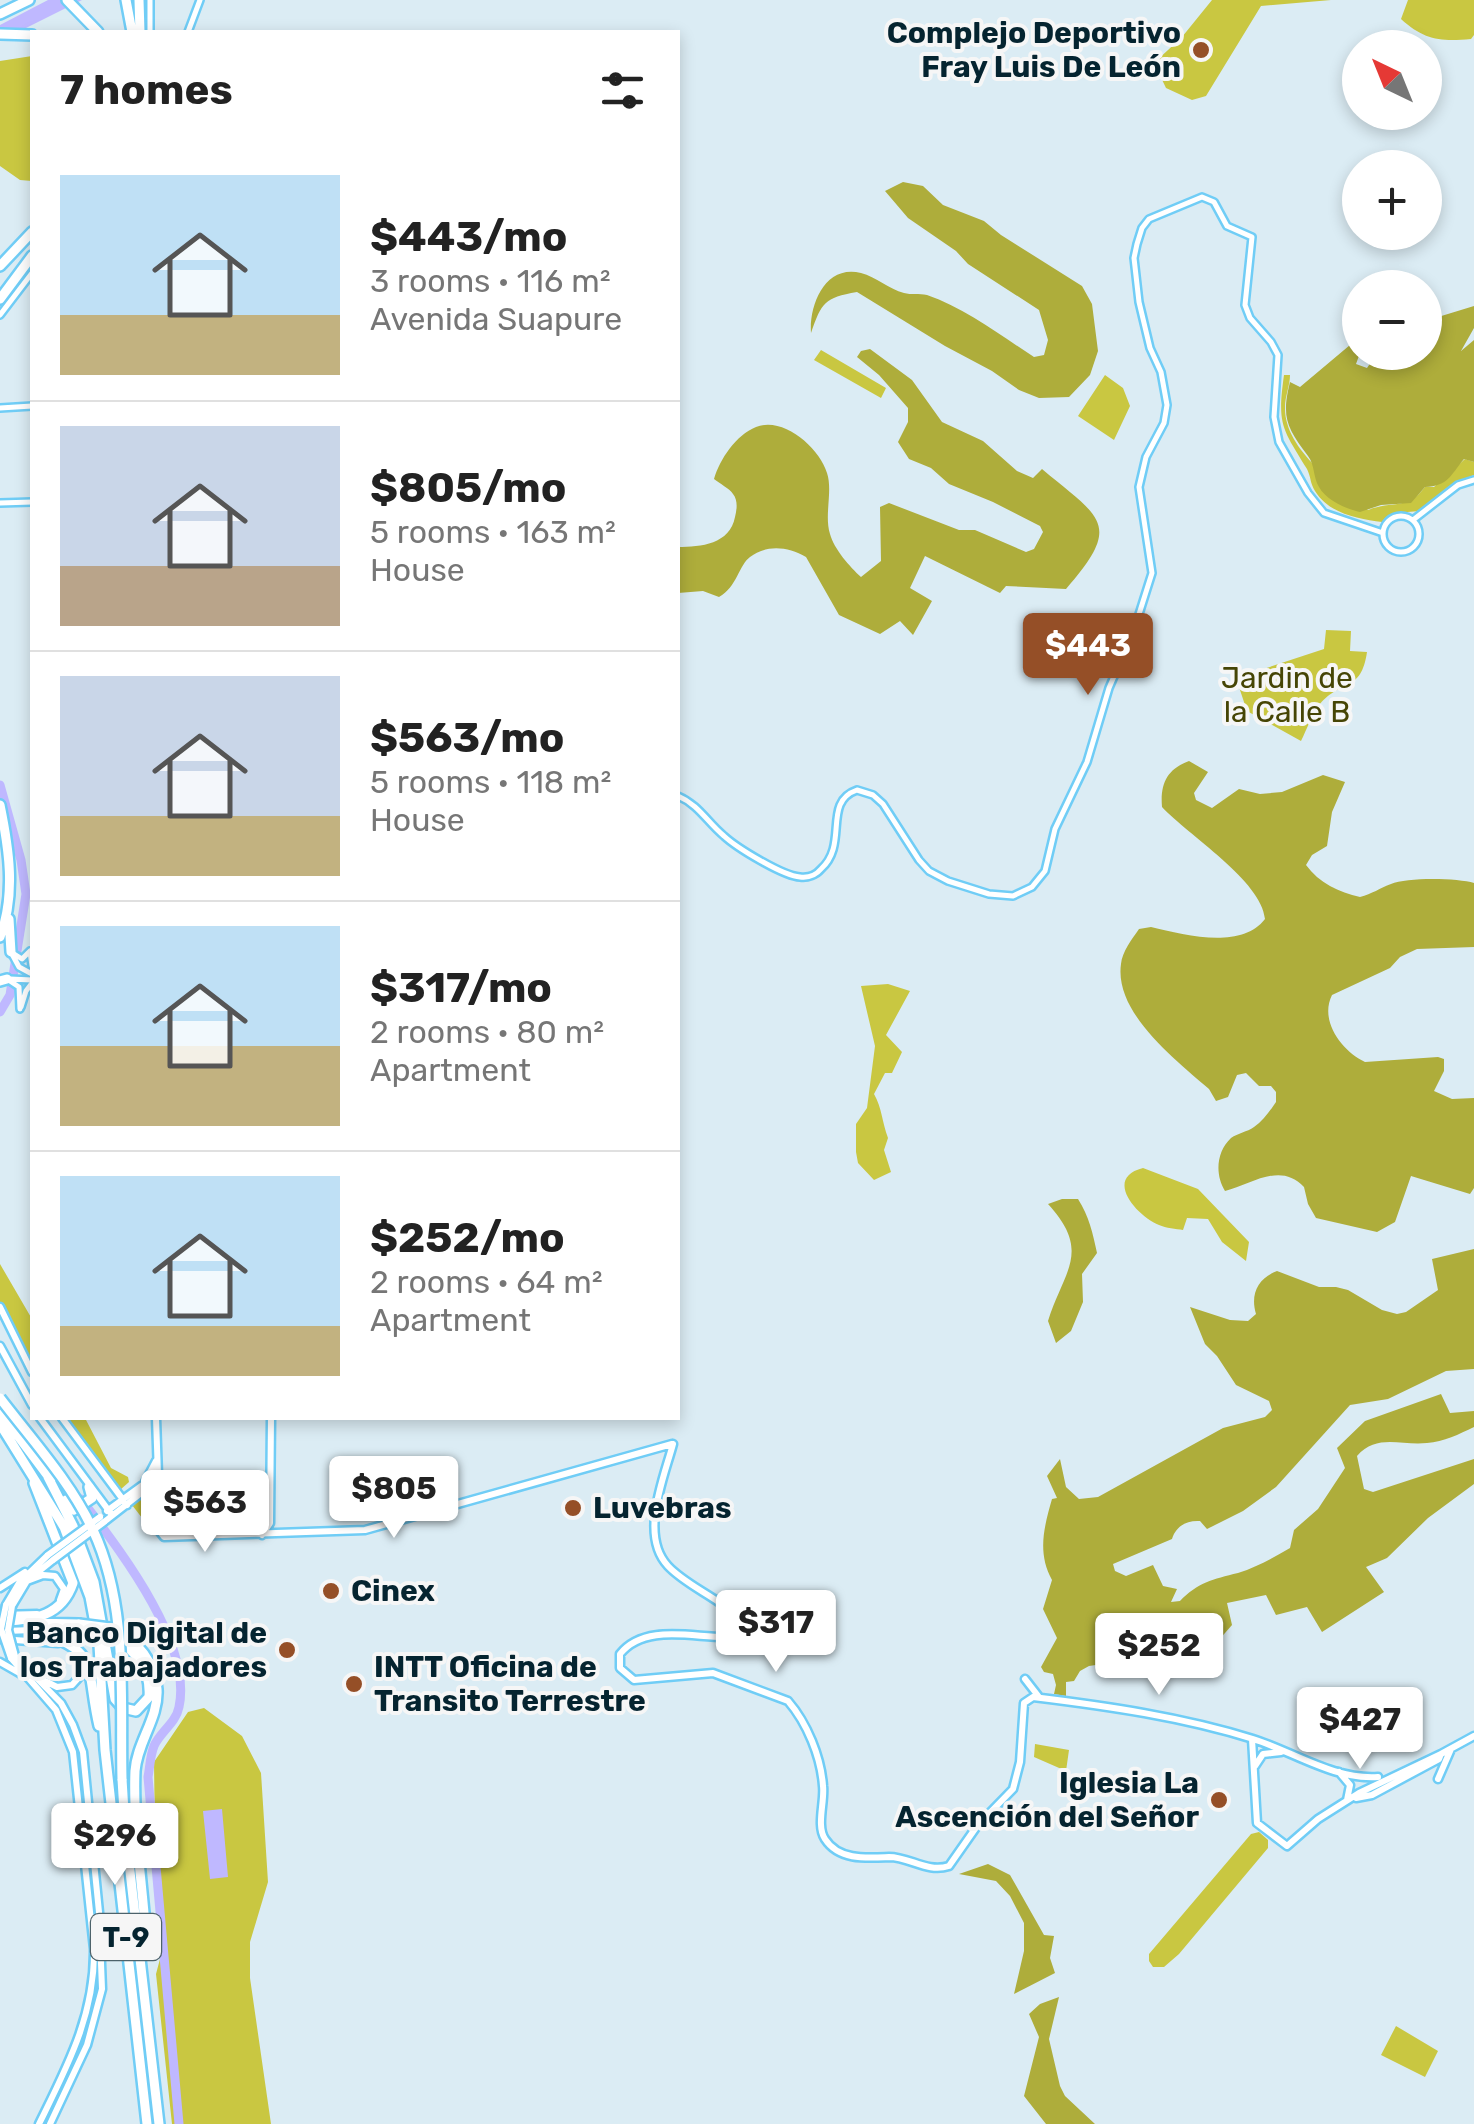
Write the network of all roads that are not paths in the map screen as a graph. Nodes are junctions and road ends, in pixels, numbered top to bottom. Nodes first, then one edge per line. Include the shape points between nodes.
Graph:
1 (29, 0) edge
2 (66, 0) edge
3 (126, 0) edge
4 (139, 0) edge
5 (150, 0) edge
6 (200, 0) edge
7 (0, 14) edge
8 (96, 29) edge
9 (132, 30) edge
10 (140, 30) edge
11 (150, 30) edge
12 (189, 30) edge
13 (0, 34) edge
14 (30, 35) edge
15 (30, 234) edge
16 (30, 243) edge
17 (30, 259) edge
18 (0, 269) edge
19 (30, 276) edge
20 (0, 299) edge
21 (0, 315) edge
22 (30, 406) edge
23 (0, 408) edge
24 (1474, 480) edge
25 (30, 502) edge
26 (0, 503) edge
27 (1414, 520) junction
28 (1383, 533) junction
29 (680, 797) edge
30 (0, 805) edge
31 (0, 824) edge
32 (9, 867) junction
33 (8, 914) junction
34 (0, 937) edge
35 (30, 950) edge
36 (11, 952) junction
37 (30, 974) edge
38 (30, 975) edge
39 (4, 980) edge
40 (30, 981) edge
41 (0, 1307) edge
42 (0, 1346) edge
43 (30, 1369) edge
44 (30, 1374) edge
45 (19, 1381) junction
46 (0, 1398) edge
47 (30, 1401) edge
48 (0, 1412) edge
49 (41, 1420) edge
50 (64, 1420) edge
51 (156, 1420) edge
52 (271, 1420) edge
53 (0, 1424) edge
54 (157, 1455) junction
55 (31, 1470) junction
56 (48, 1477) junction
57 (90, 1487) junction
58 (159, 1492) junction
59 (125, 1502) junction
60 (110, 1513) junction
61 (270, 1523) junction
62 (286, 1534) junction
63 (260, 1536) junction
64 (174, 1537) junction
65 (159, 1545) dead end
66 (51, 1558) junction
67 (35, 1566) junction
68 (26, 1581) junction
69 (0, 1588) edge
70 (9, 1606) junction
71 (0, 1620) edge
72 (79, 1627) junction
73 (32, 1630) junction
74 (0, 1631) edge
75 (110, 1632) junction
76 (0, 1639) edge
77 (0, 1662) edge
78 (26, 1674) junction
79 (1025, 1684) dead end
80 (1037, 1697) junction
81 (1231, 1734) junction
82 (1474, 1736) edge
83 (1252, 1739) junction
84 (1450, 1749) junction
85 (105, 1750) junction
86 (1292, 1755) junction
87 (1338, 1771) junction
88 (1253, 1772) junction
89 (1388, 1777) junction
90 (1438, 1779) dead end
91 (1346, 1802) junction
92 (140, 1950) junction
93 (38, 2124) edge
94 (50, 2124) edge
95 (148, 2124) edge
96 (159, 2124) edge

1 - 7 highway
2 - 8 highway
3 - 9 highway
4 - 10 highway
5 - 11 street
6 - 12 street
13 - 14 highway
15 - 18 highway
16 - 18 highway
17 - 20 highway
19 - 21 street
22 - 23 street
24 - 27 street
25 - 26 street
27 - 28 street via 1394,517
27 - 28 street via 1419,536 1410,550 1391,548
28 - 29 street via 1324,513 1279,442 1278,356 1245,305 1252,237 1227,226 1218,206 1202,198 1153,217 1138,238 1136,286 1167,406 1139,487 1152,572 1036,882 1020,895 1006,896 935,875 883,804 857,790 838,806 836,844 826,864 797,877 728,840
30 - 32 highway
31 - 32 highway
32 - 33 highway
33 - 34 highway
33 - 36 highway
35 - 36 street via 22,958
36 - 37 street
38 - 39 street
39 - 40 street via 19,987 20,1009
41 - 43 main road
42 - 45 main road
44 - 45 main road
45 - 47 main road
46 - 92 highway, T-9, bridge via 72,1493 105,1560 120,1644 125,1828
48 - 56 highway
49 - 57 main road
50 - 59 main road
51 - 54 main road
52 - 61 main road
53 - 55 highway, T-9
54 - 58 main road
54 - 59 main road via 148,1479
55 - 71 highway via 73,1583 50,1614
55 - 85 highway, T-9 via 64,1527 90,1597
56 - 57 highway, bridge via 74,1510 91,1500
56 - 75 highway via 94,1582 115,1698 136,1710 149,1697 148,1677 140,1659
57 - 60 main road
58 - 59 main road via 150,1488
58 - 64 main road via 161,1536
59 - 60 main road
60 - 66 main road, bridge
61 - 62 main road
61 - 63 main road
62 - 63 main road
62 - 80 main road via 365,1530 673,1444 655,1516 658,1550 669,1567 729,1609 739,1626 724,1638 676,1634 635,1641 620,1654 620,1668 634,1680 713,1673 788,1701 817,1758 822,1832 830,1845 864,1860 948,1866 1013,1789 1023,1707
63 - 64 main road
64 - 65 main road
66 - 67 main road
66 - 68 main road
67 - 69 main road
67 - 70 main road
68 - 70 main road
68 - 71 main road via 55,1576 64,1588 60,1601 38,1614
70 - 78 main road, bridge via 13,1657
71 - 72 highway
72 - 73 highway
72 - 75 highway, bridge
73 - 74 main road
73 - 85 highway, T-9 via 68,1641 85,1658
75 - 92 highway via 128,1638 148,1658 157,1689 135,1768 145,1924
76 - 78 main road via 56,1642 82,1666 78,1680 64,1688
77 - 78 main road
78 - 93 main road via 56,1710 73,1752 94,1949 87,2017
78 - 94 main road via 61,1703 83,1752 102,1956 94,2028
79 - 80 main road
80 - 81 main road
81 - 83 main road
81 - 88 main road via 1249,1750
82 - 84 main road
83 - 86 main road
83 - 88 main road
84 - 89 main road
84 - 90 main road
85 - 95 highway, T-9
86 - 87 main road
86 - 88 main road via 1268,1752
87 - 89 main road
87 - 91 main road via 1350,1788
88 - 91 main road via 1257,1823 1286,1846
89 - 91 main road via 1372,1795
92 - 96 highway, T-9

